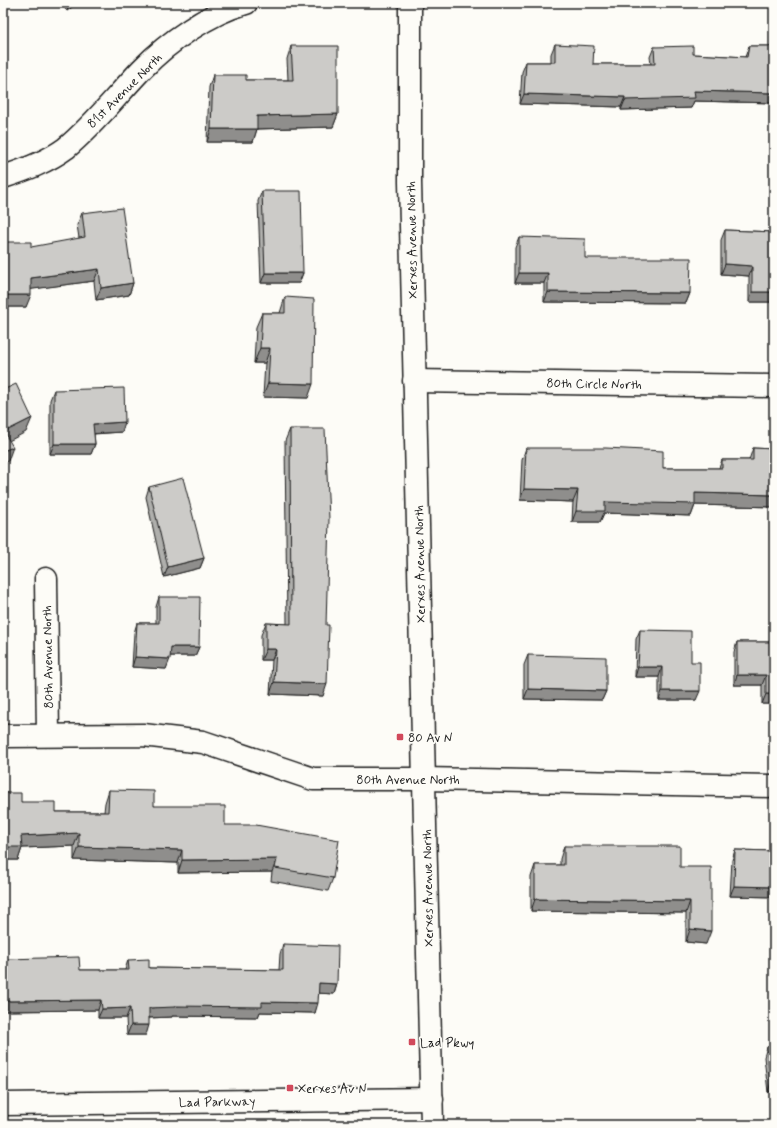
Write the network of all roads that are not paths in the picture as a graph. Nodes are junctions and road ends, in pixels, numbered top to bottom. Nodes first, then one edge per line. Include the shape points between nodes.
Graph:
1 (246, 3) edge
2 (410, 3) edge
3 (3, 177) edge
4 (414, 381) junction
5 (774, 386) edge
6 (46, 579) dead end
7 (48, 735) junction
8 (3, 736) edge
9 (424, 779) junction
10 (774, 786) edge
11 (432, 1099) junction
12 (3, 1104) edge
13 (432, 1125) edge

1 - 3 street, 81st Avenue North via 230,7 184,34 143,68 66,148 32,168
2 - 4 street, Xerxes Avenue North
4 - 5 street, 80th Circle North
4 - 9 street, Xerxes Avenue North
6 - 7 street, 80th Avenue North
7 - 8 street, 80th Avenue North
7 - 9 street, 80th Avenue North via 143,735 203,742 313,779
9 - 10 street, 80th Avenue North
9 - 11 street, Xerxes Avenue North
11 - 12 street, Lad Parkway
11 - 13 street, Xerxes Avenue North

